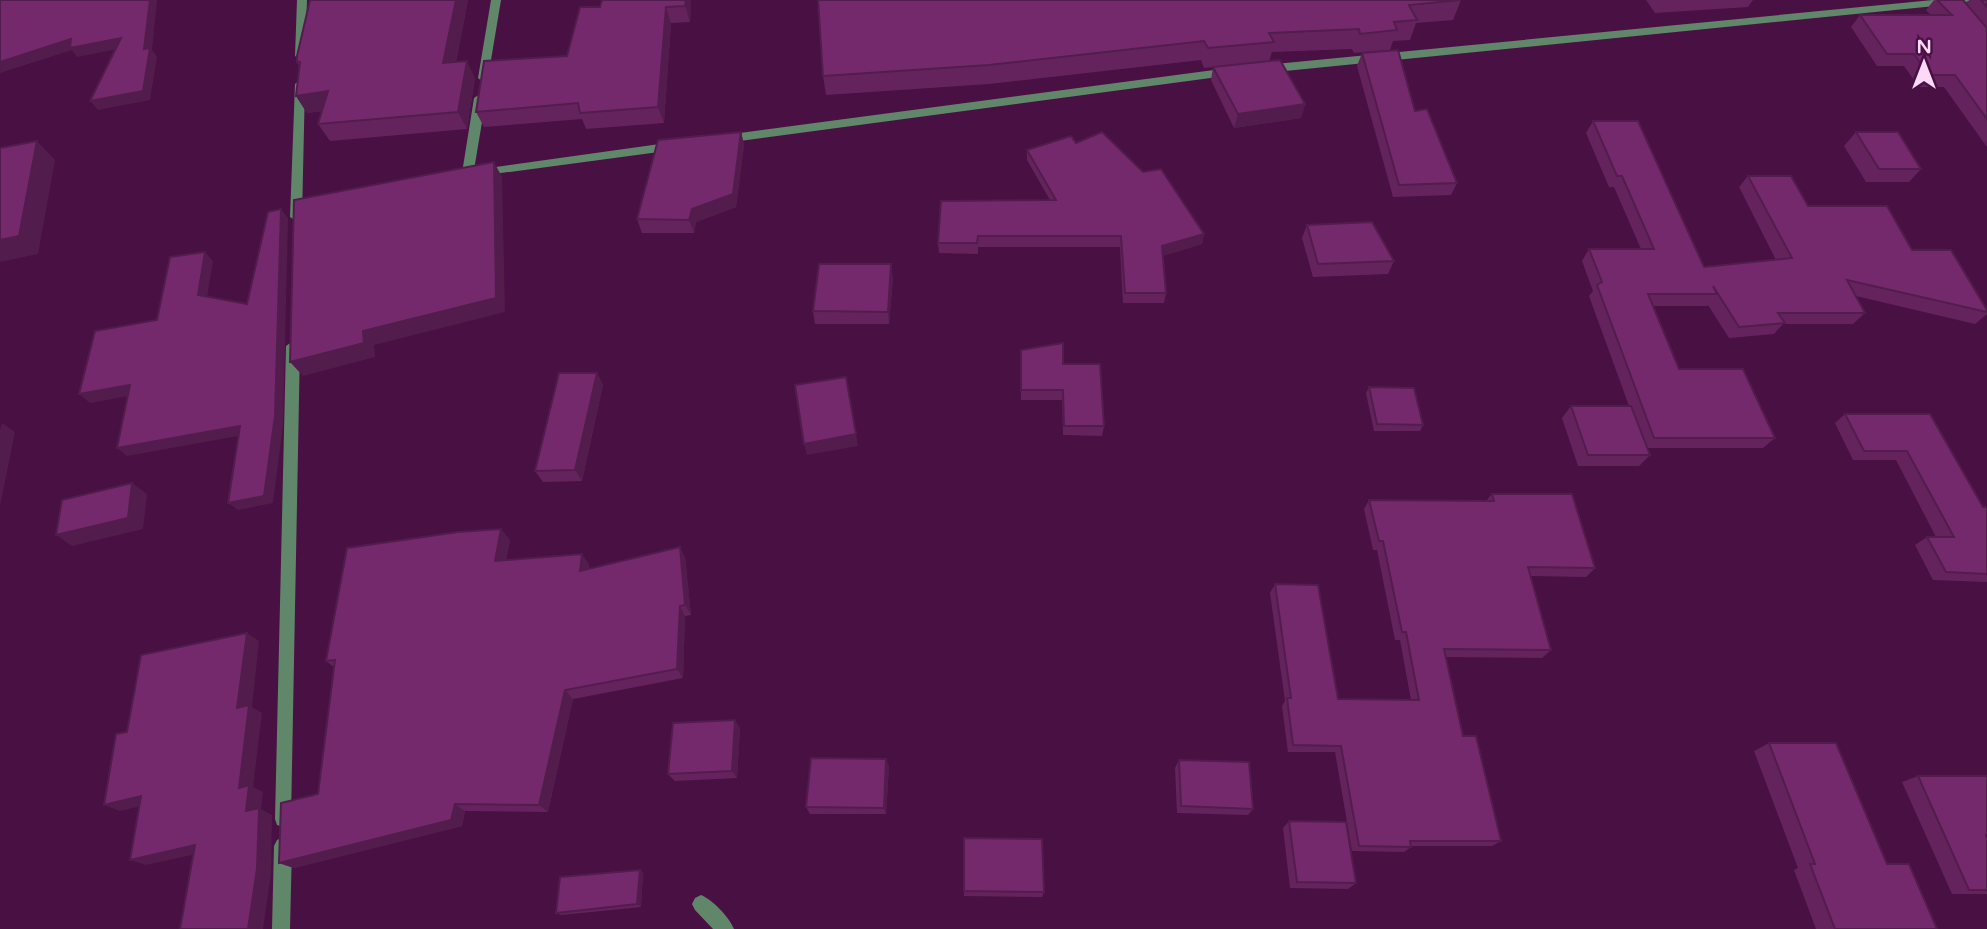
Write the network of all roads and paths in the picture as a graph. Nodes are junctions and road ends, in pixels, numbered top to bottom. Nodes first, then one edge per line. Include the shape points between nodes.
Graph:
1 (302, 0) edge
2 (496, 0) edge
3 (508, 0) edge
4 (1960, 4) edge
5 (1249, 70) edge
6 (1235, 72) edge
7 (715, 140) edge
8 (687, 144) edge
9 (468, 173) junction
10 (455, 175) edge
11 (295, 231) edge
12 (293, 329) edge
13 (701, 904) dead end
14 (281, 929) edge
15 (725, 929) edge

1 - 11 street via 303,202
2 - 3 street
2 - 9 street
4 - 5 street
6 - 7 street
8 - 9 street
9 - 10 street
12 - 14 street
13 - 15 street

